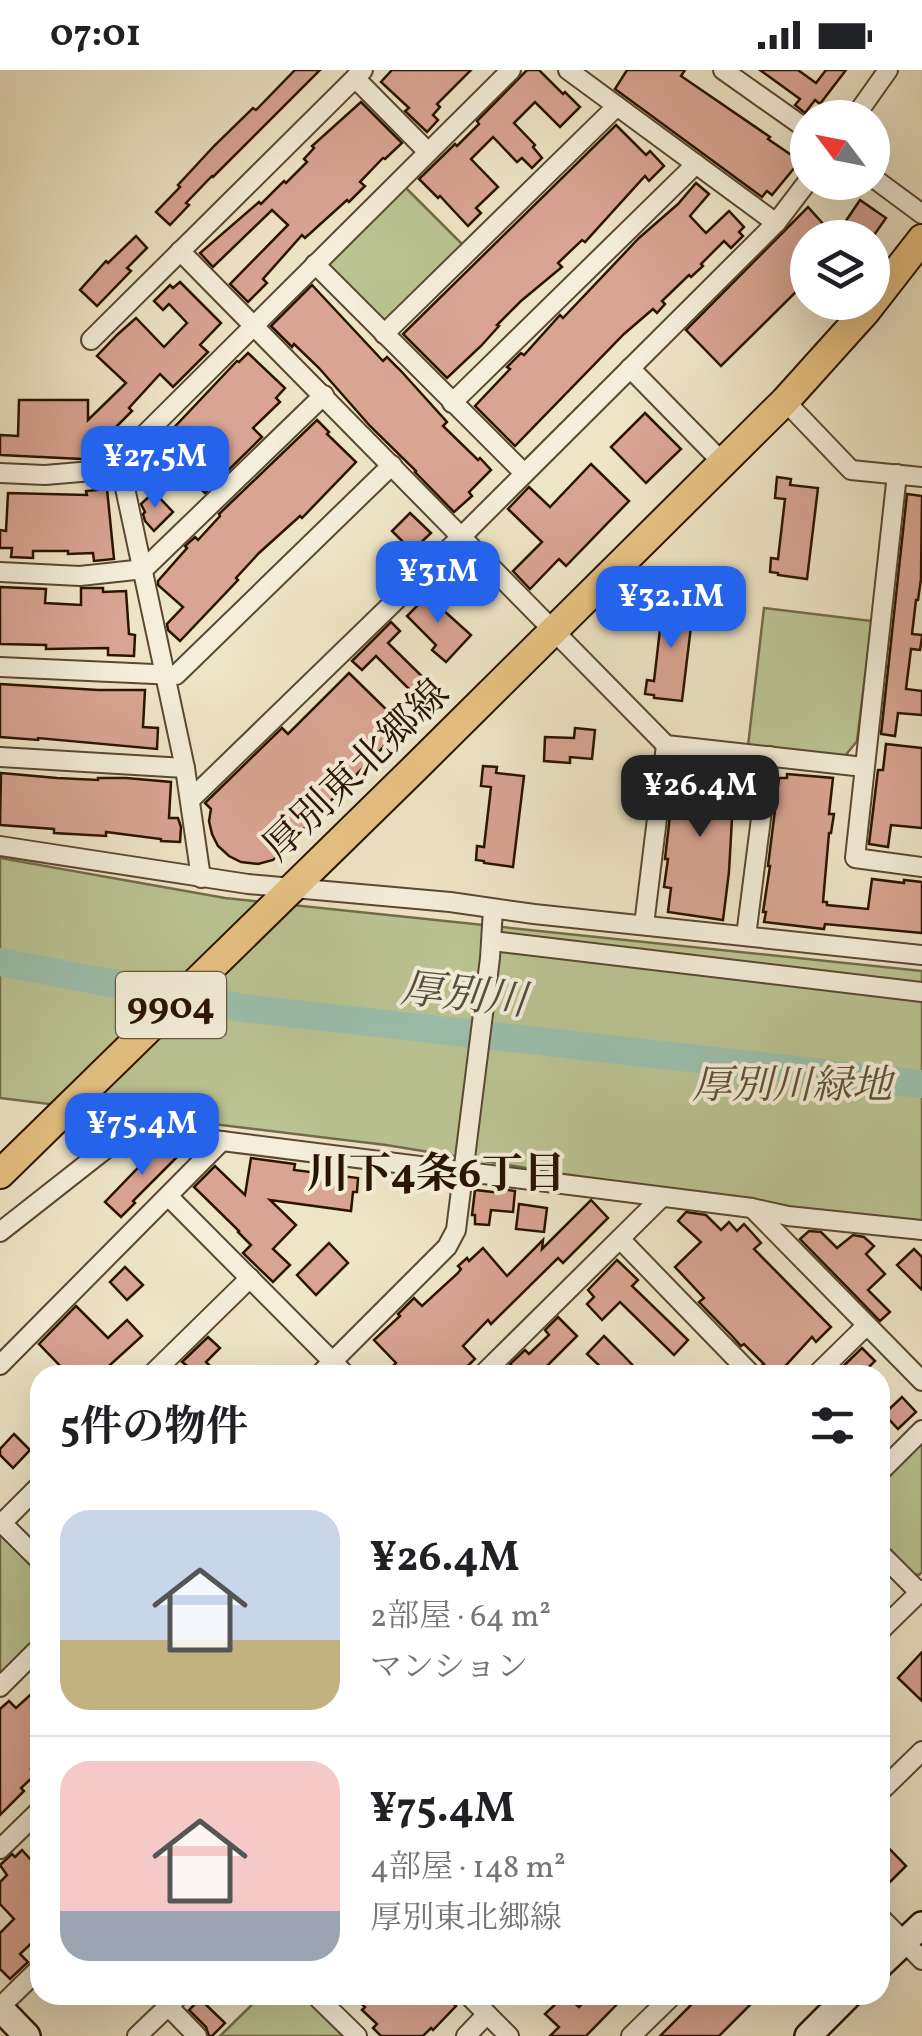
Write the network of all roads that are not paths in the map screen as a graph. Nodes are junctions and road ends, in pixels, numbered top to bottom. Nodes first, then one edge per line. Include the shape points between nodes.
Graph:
1 (511, 70) edge
2 (568, 70) edge
3 (723, 70) edge
4 (887, 70) edge
5 (359, 74) edge
6 (866, 100) edge
7 (617, 106) junction
8 (790, 117) edge
9 (428, 152) junction
10 (696, 164) junction
11 (890, 190) edge
12 (793, 200) edge
13 (922, 214) edge
14 (776, 223) junction
15 (922, 240) edge
16 (180, 251) junction
17 (315, 264) junction
18 (255, 326) junction
19 (384, 334) junction
20 (91, 340) dead end
21 (630, 368) junction
22 (324, 395) junction
23 (785, 400) junction
24 (452, 403) junction
25 (118, 460) junction
26 (723, 463) junction
27 (392, 465) junction
28 (0, 473) edge
29 (524, 473) junction
30 (896, 474) junction
31 (922, 478) edge
32 (461, 537) junction
33 (144, 570) junction
34 (0, 572) edge
35 (552, 631) junction
36 (0, 668) edge
37 (166, 675) junction
38 (666, 744) junction
39 (769, 756) junction
40 (0, 758) edge
41 (864, 767) junction
42 (185, 768) junction
43 (191, 800) junction
44 (0, 846) edge
45 (922, 867) edge
46 (202, 878) junction
47 (292, 886) junction
48 (493, 909) junction
49 (644, 925) junction
50 (746, 936) junction
51 (491, 949) junction
52 (922, 955) edge
53 (922, 992) edge
54 (222, 1142) junction
55 (465, 1172) junction
56 (0, 1174) edge
57 (169, 1197) junction
58 (662, 1198) junction
59 (752, 1208) junction
60 (922, 1230) edge
61 (0, 1232) edge
62 (620, 1240) junction
63 (250, 1278) junction
64 (867, 1325) junction
65 (0, 1365) edge
66 (161, 1365) edge
67 (328, 1365) edge
68 (337, 1365) edge
69 (501, 1365) edge
70 (742, 1365) edge
71 (826, 1365) edge
72 (922, 1381) edge
73 (922, 1430) edge
74 (890, 1462) edge
75 (30, 1494) edge
76 (1, 1522) edge
77 (30, 1551) edge
78 (890, 1562) edge
79 (921, 1591) edge
80 (890, 1621) edge
81 (30, 1656) edge
82 (0, 1686) edge
83 (922, 1751) edge
84 (890, 1782) edge
85 (30, 1820) edge
86 (0, 1849) edge
87 (890, 1924) edge
88 (916, 1942) edge
89 (890, 1959) edge
90 (30, 1978) edge
91 (170, 2005) edge
92 (177, 2005) edge
93 (324, 2005) edge
94 (479, 2005) edge
95 (663, 2005) edge
96 (840, 2005) edge
97 (0, 2008) edge
98 (488, 2014) junction
99 (27, 2036) edge
100 (137, 2036) edge
101 (198, 2036) edge
102 (357, 2036) edge
103 (466, 2036) edge
104 (509, 2036) edge
105 (631, 2036) edge
106 (808, 2036) edge

1 - 9 street
2 - 7 street
3 - 8 street
4 - 6 street
5 - 9 street
5 - 16 street
7 - 10 street
7 - 19 street
9 - 17 street
10 - 14 street
10 - 24 street
11 - 13 street
12 - 14 street
14 - 21 street
15 - 23 main road, 厚別東北郷線 / 9904
16 - 18 street
16 - 20 street
17 - 18 street
17 - 19 street
18 - 22 street
18 - 25 street
19 - 24 street
21 - 26 street
21 - 29 street
22 - 27 street
22 - 33 street
23 - 26 main road, 厚別東北郷線 / 9904
23 - 30 street via 850,470
24 - 29 street
25 - 28 street via 104,470
25 - 33 street
26 - 35 main road, 厚別東北郷線 / 9904
27 - 32 street
27 - 37 street via 176,675
29 - 32 street
30 - 31 street
30 - 41 street
32 - 35 street
32 - 43 street
33 - 34 street via 80,576
33 - 37 street
35 - 38 street
35 - 47 main road, 厚別東北郷線 / 9904
36 - 37 street
37 - 42 street
38 - 39 street
38 - 49 street
39 - 41 street
39 - 50 street
40 - 42 street
41 - 45 street via 855,858
42 - 43 street
43 - 46 street
44 - 46 street
46 - 47 street
47 - 48 street
47 - 56 main road, 厚別東北郷線 / 9904
48 - 49 street
48 - 51 street
49 - 50 street
50 - 52 street
51 - 53 street
51 - 55 street
54 - 55 street
54 - 57 street
54 - 61 street via 135,1126
55 - 58 street
55 - 68 street via 447,1247
57 - 63 street
57 - 65 street
58 - 59 street
58 - 62 street
59 - 60 street
59 - 64 street
62 - 69 street
62 - 70 street
63 - 66 street
63 - 67 street
64 - 71 street
64 - 72 street
73 - 74 street
75 - 76 street
76 - 77 street
78 - 79 street
79 - 80 street
81 - 82 street
83 - 84 street
85 - 86 street
87 - 88 street
88 - 89 main road
90 - 97 street
91 - 100 street
92 - 101 street
93 - 102 street
94 - 98 street
95 - 105 street
96 - 106 main road
97 - 99 main road
98 - 103 street
98 - 104 street

